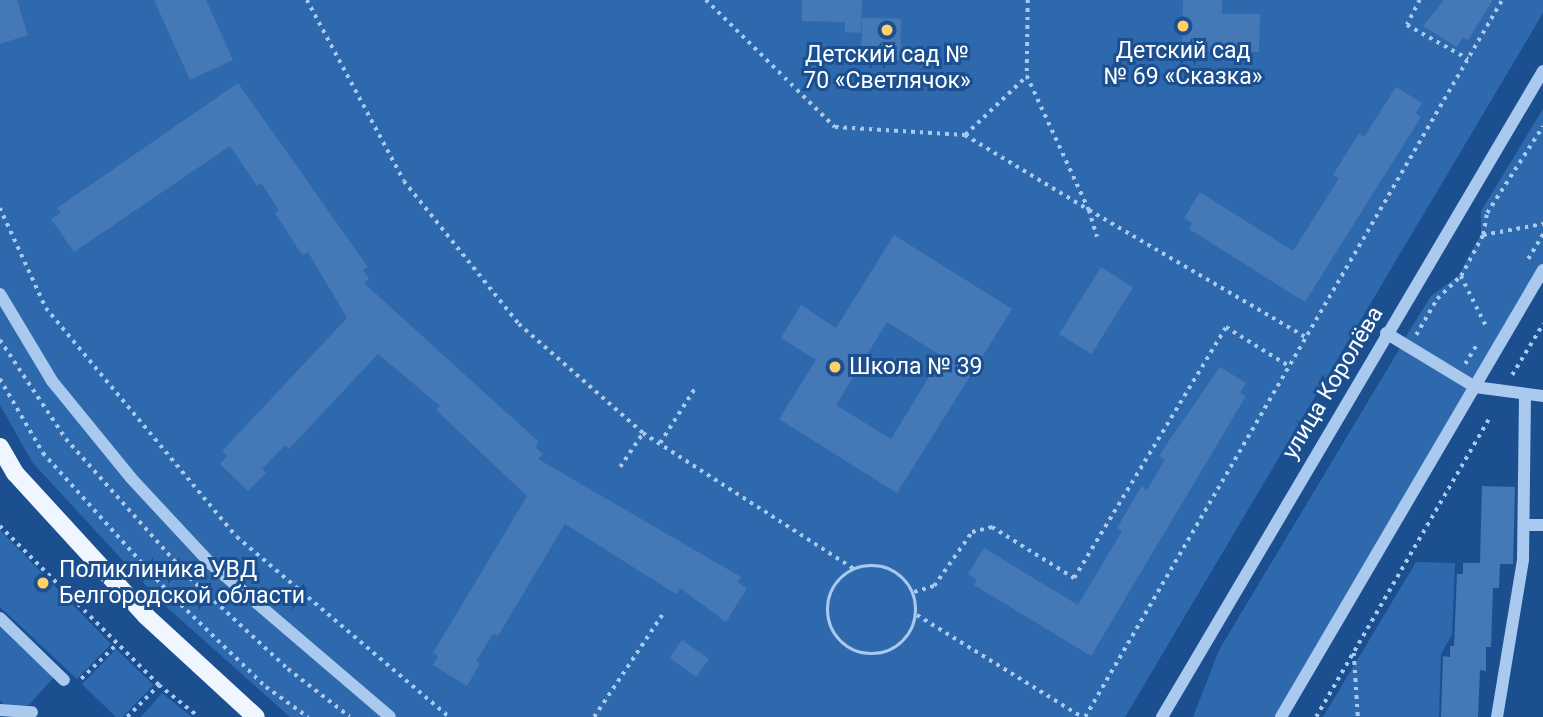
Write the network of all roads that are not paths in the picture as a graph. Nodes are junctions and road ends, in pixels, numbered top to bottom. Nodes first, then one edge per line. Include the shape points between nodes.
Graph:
1 (1543, 71) edge
2 (1543, 270) edge
3 (0, 293) edge
4 (1387, 333) junction
5 (1475, 387) junction
6 (1525, 395) junction
7 (1543, 396) edge
8 (0, 447) edge
9 (1524, 525) junction
10 (1543, 525) edge
11 (0, 618) edge
12 (64, 680) dead end
13 (0, 710) edge
14 (32, 712) dead end
15 (256, 717) edge
16 (390, 717) edge
17 (1162, 717) edge
18 (1282, 717) edge
19 (1497, 717) edge

1 - 4 street, улица Королёва
2 - 5 street
3 - 16 street via 52,381 140,488 211,564
4 - 5 street
4 - 17 street, улица Королёва
5 - 6 street
5 - 18 street
6 - 7 street
6 - 9 street
8 - 15 main road via 15,474 146,616
9 - 10 street
9 - 19 street via 1523,561
11 - 12 street
13 - 14 street

